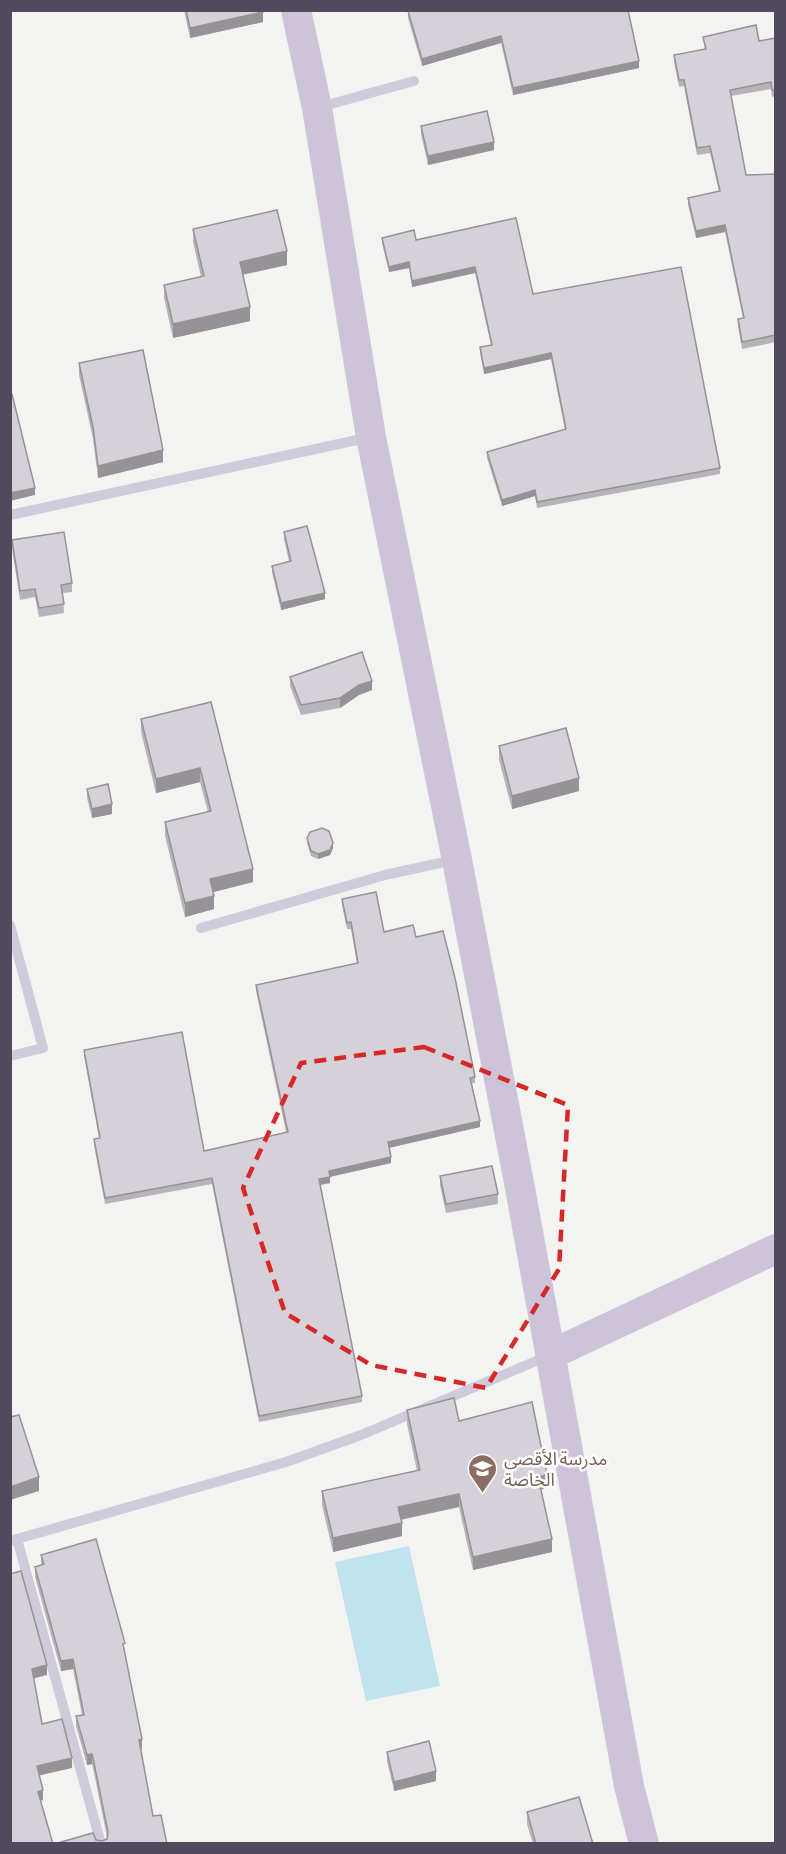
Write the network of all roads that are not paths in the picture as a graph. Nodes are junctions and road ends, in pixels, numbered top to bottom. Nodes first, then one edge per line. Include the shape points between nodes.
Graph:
1 (296, 10) edge
2 (414, 81) dead end
3 (317, 108) junction
4 (371, 437) junction
5 (10, 515) edge
6 (458, 860) junction
7 (10, 925) edge
8 (201, 928) dead end
9 (10, 1056) edge
10 (776, 1249) edge
11 (550, 1355) junction
12 (14, 1540) edge
13 (101, 1844) edge
14 (644, 1844) edge

1 - 3 main road
2 - 3 lane
3 - 4 main road
4 - 5 lane
4 - 6 main road
6 - 8 lane via 386,875
6 - 11 main road
7 - 9 lane via 43,1048
10 - 11 main road
11 - 12 lane via 361,1435 286,1462
11 - 14 main road via 629,1786
12 - 13 lane

